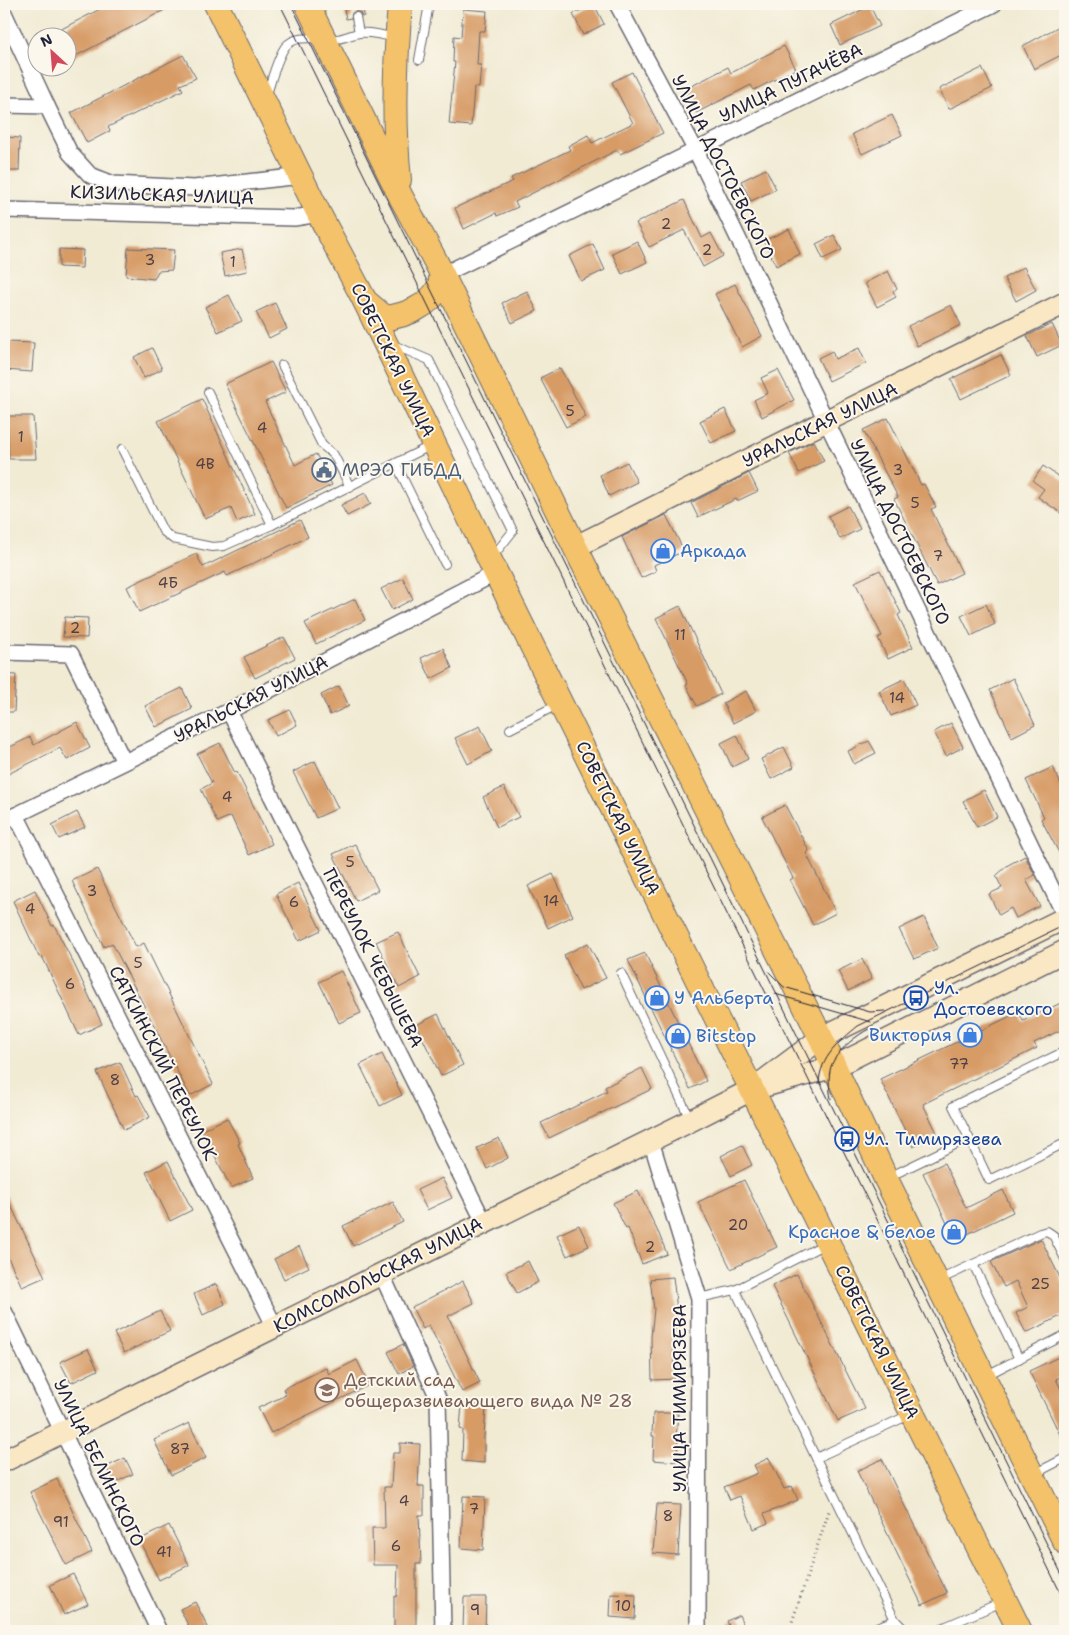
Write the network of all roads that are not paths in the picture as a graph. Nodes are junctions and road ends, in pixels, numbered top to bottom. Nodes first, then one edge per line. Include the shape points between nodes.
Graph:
1 (216, 4) edge
2 (307, 4) edge
3 (400, 4) edge
4 (429, 4) edge
5 (617, 4) edge
6 (994, 4) edge
7 (4, 13) edge
8 (356, 17) dead end
9 (359, 33) junction
10 (397, 38) junction
11 (324, 39) junction
12 (419, 60) dead end
13 (265, 101) junction
14 (4, 105) edge
15 (48, 106) junction
16 (696, 151) junction
17 (301, 176) junction
18 (401, 197) junction
19 (4, 210) edge
20 (319, 214) junction
21 (442, 275) junction
22 (364, 301) junction
23 (1065, 303) edge
24 (384, 340) junction
25 (282, 365) dead end
26 (208, 392) dead end
27 (826, 421) junction
28 (434, 444) junction
29 (122, 449) dead end
30 (396, 464) junction
31 (350, 487) junction
32 (272, 525) junction
33 (575, 547) junction
34 (445, 564) dead end
35 (493, 566) junction
36 (4, 652) edge
37 (561, 703) junction
38 (229, 711) junction
39 (510, 729) dead end
40 (124, 762) junction
41 (10, 818) edge
42 (1065, 917) edge
43 (1065, 951) edge
44 (621, 973) dead end
45 (821, 1038) junction
46 (1065, 1052) edge
47 (834, 1067) junction
48 (753, 1089) junction
49 (690, 1121) junction
50 (969, 1138) junction
51 (651, 1141) junction
52 (1065, 1144) edge
53 (886, 1179) junction
54 (484, 1222) junction
55 (829, 1243) junction
56 (1065, 1259) edge
57 (972, 1264) junction
58 (382, 1274) junction
59 (936, 1281) junction
60 (735, 1290) junction
61 (699, 1298) junction
62 (4, 1311) edge
63 (276, 1327) junction
64 (1065, 1335) edge
65 (1019, 1359) junction
66 (983, 1377) junction
67 (913, 1413) junction
68 (64, 1432) junction
69 (816, 1458) junction
70 (1065, 1458) edge
71 (4, 1461) edge
72 (1032, 1475) junction
73 (1065, 1542) edge
74 (1005, 1601) junction
75 (895, 1620) junction
76 (159, 1631) edge
77 (442, 1631) edge
78 (698, 1631) edge
79 (867, 1631) edge
80 (906, 1631) edge
81 (935, 1631) edge
82 (1020, 1631) edge

1 - 13 main road, СОВЕТСКАЯ УЛИЦА
2 - 11 main road
3 - 10 main road
4 - 12 lane
5 - 16 street, УЛИЦА ДОСТОЕВСКОГО
6 - 16 street, УЛИЦА ПУГАЧЁВА
7 - 15 street
8 - 9 lane
9 - 10 lane
9 - 11 lane via 339,39
10 - 18 main road via 394,105
11 - 13 lane via 298,39 285,47
11 - 18 main road
13 - 17 main road, СОВЕТСКАЯ УЛИЦА
14 - 15 street
15 - 17 street via 70,153 90,175 112,184 194,188
16 - 21 street, УЛИЦА ПУГАЧЁВА
16 - 27 street, УЛИЦА ДОСТОЕВСКОГО
17 - 20 main road, СОВЕТСКАЯ УЛИЦА
18 - 21 main road
19 - 20 street, КИЗИЛЬСКАЯ УЛИЦА via 294,218
20 - 22 main road, СОВЕТСКАЯ УЛИЦА
21 - 22 main road via 433,296 421,306 397,317 385,318
21 - 33 main road
22 - 24 main road, СОВЕТСКАЯ УЛИЦА
23 - 27 street, УРАЛЬСКАЯ УЛИЦА
24 - 28 main road, СОВЕТСКАЯ УЛИЦА
24 - 35 lane via 429,360 513,531
25 - 31 lane via 322,445 334,455
26 - 32 lane
27 - 33 street, УРАЛЬСКАЯ УЛИЦА
27 - 42 street, УЛИЦА ДОСТОЕВСКОГО
28 - 30 lane
28 - 35 main road, СОВЕТСКАЯ УЛИЦА
29 - 32 lane via 163,531 173,539 212,547 224,546
30 - 31 lane
30 - 34 lane
31 - 32 lane
33 - 45 main road
35 - 37 main road, СОВЕТСКАЯ УЛИЦА
35 - 38 street, УРАЛЬСКАЯ УЛИЦА
36 - 40 street via 71,654
37 - 39 lane
37 - 48 main road, СОВЕТСКАЯ УЛИЦА
38 - 40 street, УРАЛЬСКАЯ УЛИЦА
38 - 54 street, ПЕРЕУЛОК ЧЕБЫШЕВА
40 - 41 street, УРАЛЬСКАЯ УЛИЦА
41 - 63 street, САТКИНСКИЙ ПЕРЕУЛОК
42 - 45 street, КОМСОМОЛЬСКАЯ УЛИЦА
43 - 47 street, КОМСОМОЛЬСКАЯ УЛИЦА
44 - 49 lane
45 - 47 main road
45 - 48 street, КОМСОМОЛЬСКАЯ УЛИЦА
46 - 50 lane via 953,1106
47 - 48 street, КОМСОМОЛЬСКАЯ УЛИЦА
47 - 53 main road
48 - 49 street, КОМСОМОЛЬСКАЯ УЛИЦА
48 - 55 main road, СОВЕТСКАЯ УЛИЦА
49 - 51 street, КОМСОМОЛЬСКАЯ УЛИЦА
50 - 52 lane via 989,1180
50 - 53 lane
51 - 54 street, КОМСОМОЛЬСКАЯ УЛИЦА
51 - 61 street, УЛИЦА ТИМИРЯЗЕВА
53 - 59 main road
54 - 58 street, КОМСОМОЛЬСКАЯ УЛИЦА
55 - 60 lane
55 - 67 main road, СОВЕТСКАЯ УЛИЦА
56 - 57 lane via 1053,1235 1047,1231
57 - 59 lane
57 - 65 lane
58 - 63 street, КОМСОМОЛЬСКАЯ УЛИЦА
58 - 77 street via 438,1398
59 - 66 main road
60 - 61 lane
60 - 69 lane
61 - 78 street, УЛИЦА ТИМИРЯЗЕВА
62 - 68 street, УЛИЦА БЕЛИНСКОГО
63 - 68 street, КОМСОМОЛЬСКАЯ УЛИЦА
64 - 65 lane
65 - 66 lane
66 - 72 main road
67 - 69 lane
67 - 74 main road, СОВЕТСКАЯ УЛИЦА
68 - 71 street, КОМСОМОЛЬСКАЯ УЛИЦА
68 - 76 street, УЛИЦА БЕЛИНСКОГО
69 - 75 lane
70 - 72 lane
72 - 73 main road
74 - 81 lane
74 - 82 main road, СОВЕТСКАЯ УЛИЦА
75 - 79 lane
75 - 80 lane

